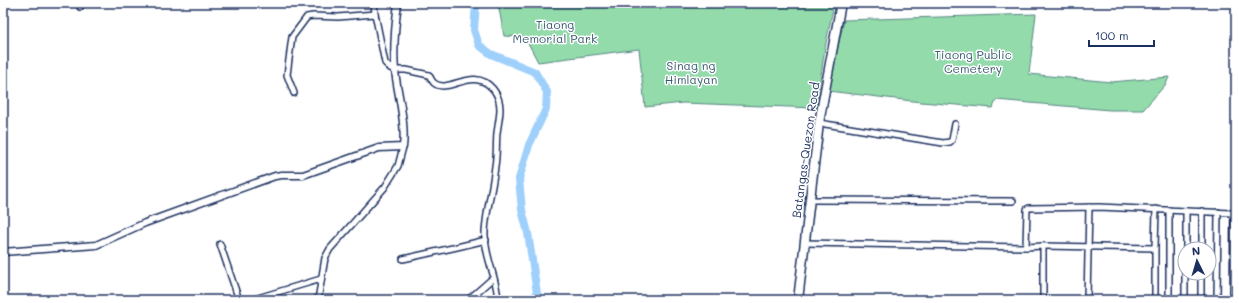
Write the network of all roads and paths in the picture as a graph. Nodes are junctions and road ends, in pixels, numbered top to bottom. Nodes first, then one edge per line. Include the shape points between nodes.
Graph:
1 (374, 3) edge
2 (398, 3) edge
3 (841, 3) edge
4 (375, 14) junction
5 (395, 70) junction
6 (294, 93) dead end
7 (819, 123) junction
8 (955, 124) dead end
9 (403, 147) junction
10 (810, 200) junction
11 (1013, 201) dead end
12 (1089, 207) junction
13 (1156, 209) junction
14 (1169, 210) junction
15 (1186, 211) junction
16 (1202, 211) junction
17 (1218, 212) junction
18 (486, 240) junction
19 (1186, 241) edge
20 (1202, 241) edge
21 (805, 243) junction
22 (220, 244) dead end
23 (1043, 246) junction
24 (1026, 247) junction
25 (1088, 247) junction
26 (1155, 248) junction
27 (3, 252) edge
28 (403, 259) dead end
29 (494, 278) junction
30 (322, 280) junction
31 (1185, 281) edge
32 (1201, 281) edge
33 (239, 300) edge
34 (251, 300) edge
35 (318, 300) edge
36 (468, 300) edge
37 (498, 300) edge
38 (798, 300) edge
39 (1042, 300) edge
40 (1087, 300) edge
41 (1155, 300) edge
42 (1169, 300) edge
43 (1185, 300) edge
44 (1201, 300) edge
45 (1217, 300) edge
46 (1234, 300) edge

1 - 4 street
2 - 5 street via 394,38
3 - 7 main road, Batangas-Quezon Road
4 - 5 street via 385,63
4 - 6 street via 307,17 292,37 287,75
5 - 9 street
5 - 18 street via 429,75 434,83 441,86 473,78 482,80 492,88 498,98 500,108 496,164
7 - 8 street via 947,143 952,140
7 - 10 main road, Batangas-Quezon Road
9 - 27 street via 379,148 303,175 275,176 144,223 96,245
9 - 30 street via 398,166 385,187 330,249 325,258
10 - 11 street
10 - 21 main road, Batangas-Quezon Road
12 - 13 street
12 - 24 street via 1027,209
12 - 25 street
13 - 14 street
13 - 26 street
14 - 15 street
14 - 42 street
15 - 16 street
15 - 19 street
16 - 17 street
16 - 20 street
17 - 45 street
17 - 46 street via 1231,212 1234,217
18 - 28 street
18 - 29 street
21 - 24 street
21 - 38 main road, Batangas-Quezon Road
22 - 33 street
23 - 24 street
23 - 25 street
23 - 39 street
25 - 26 street
25 - 40 street
26 - 41 street
29 - 36 street
29 - 37 street
30 - 34 street
30 - 35 street
31 - 43 street
32 - 44 street

